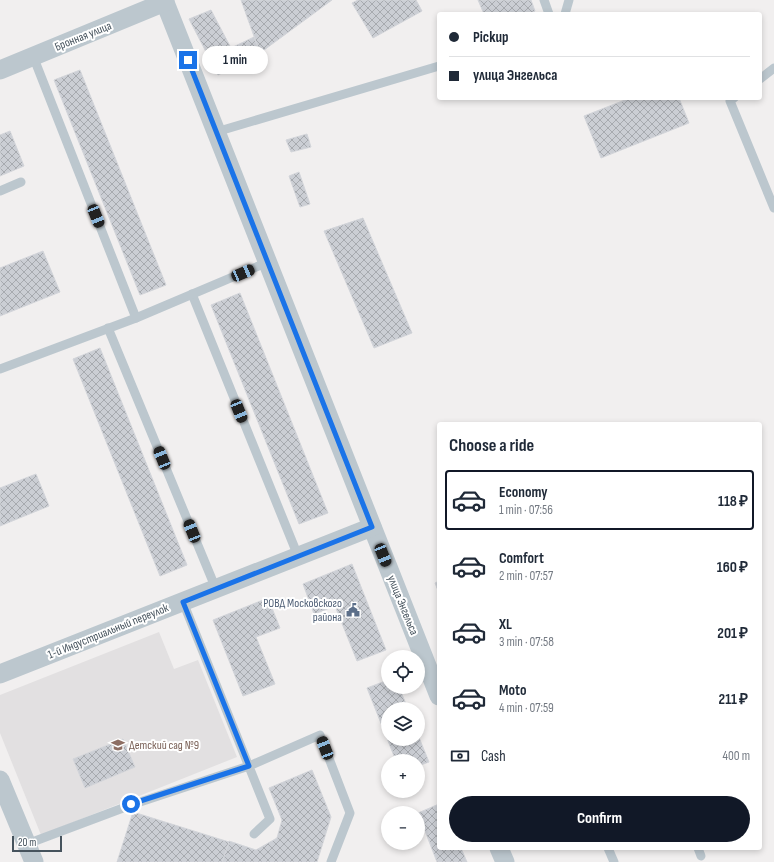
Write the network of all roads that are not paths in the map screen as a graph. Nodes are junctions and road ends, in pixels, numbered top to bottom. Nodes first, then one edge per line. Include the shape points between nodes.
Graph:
1 (544, 0) edge
2 (569, 0) edge
3 (165, 1) edge
4 (548, 12) edge
5 (566, 12) edge
6 (32, 56) junction
7 (437, 67) edge
8 (774, 68) edge
9 (0, 70) edge
10 (762, 77) edge
11 (731, 100) edge
12 (216, 132) junction
13 (21, 182) dead end
14 (0, 191) edge
15 (774, 208) edge
16 (268, 262) junction
17 (192, 294) junction
18 (136, 318) junction
19 (108, 328) junction
20 (0, 369) edge
21 (378, 536) junction
22 (298, 556) junction
23 (216, 589) junction
24 (183, 602) junction
25 (0, 674) edge
26 (437, 691) edge
27 (249, 766) junction
28 (0, 780) edge
29 (254, 834) dead end
30 (27, 844) junction
31 (500, 850) edge
32 (609, 850) edge
33 (34, 862) edge
34 (331, 862) edge
35 (505, 862) edge
36 (614, 862) edge

1 - 4 lane
2 - 5 lane
3 - 6 street, Бронная улица
3 - 12 street, улица Энгельса
6 - 9 street, Бронная улица
6 - 18 lane
7 - 12 lane
8 - 10 lane
11 - 15 lane
12 - 16 street, улица Энгельса
13 - 14 lane
16 - 17 lane
16 - 21 street, улица Энгельса
17 - 18 lane
17 - 22 lane
18 - 19 lane
19 - 20 lane
19 - 23 lane
21 - 22 street, 1-й Индустриальный переулок
21 - 26 street, улица Энгельса
22 - 23 street, 1-й Индустриальный переулок
23 - 24 street, 1-й Индустриальный переулок
24 - 25 street, 1-й Индустриальный переулок
24 - 27 lane
27 - 29 lane via 270,819
27 - 30 lane via 131,804
27 - 34 lane via 320,735 350,813
28 - 30 street
30 - 33 street
31 - 35 street
32 - 36 lane

